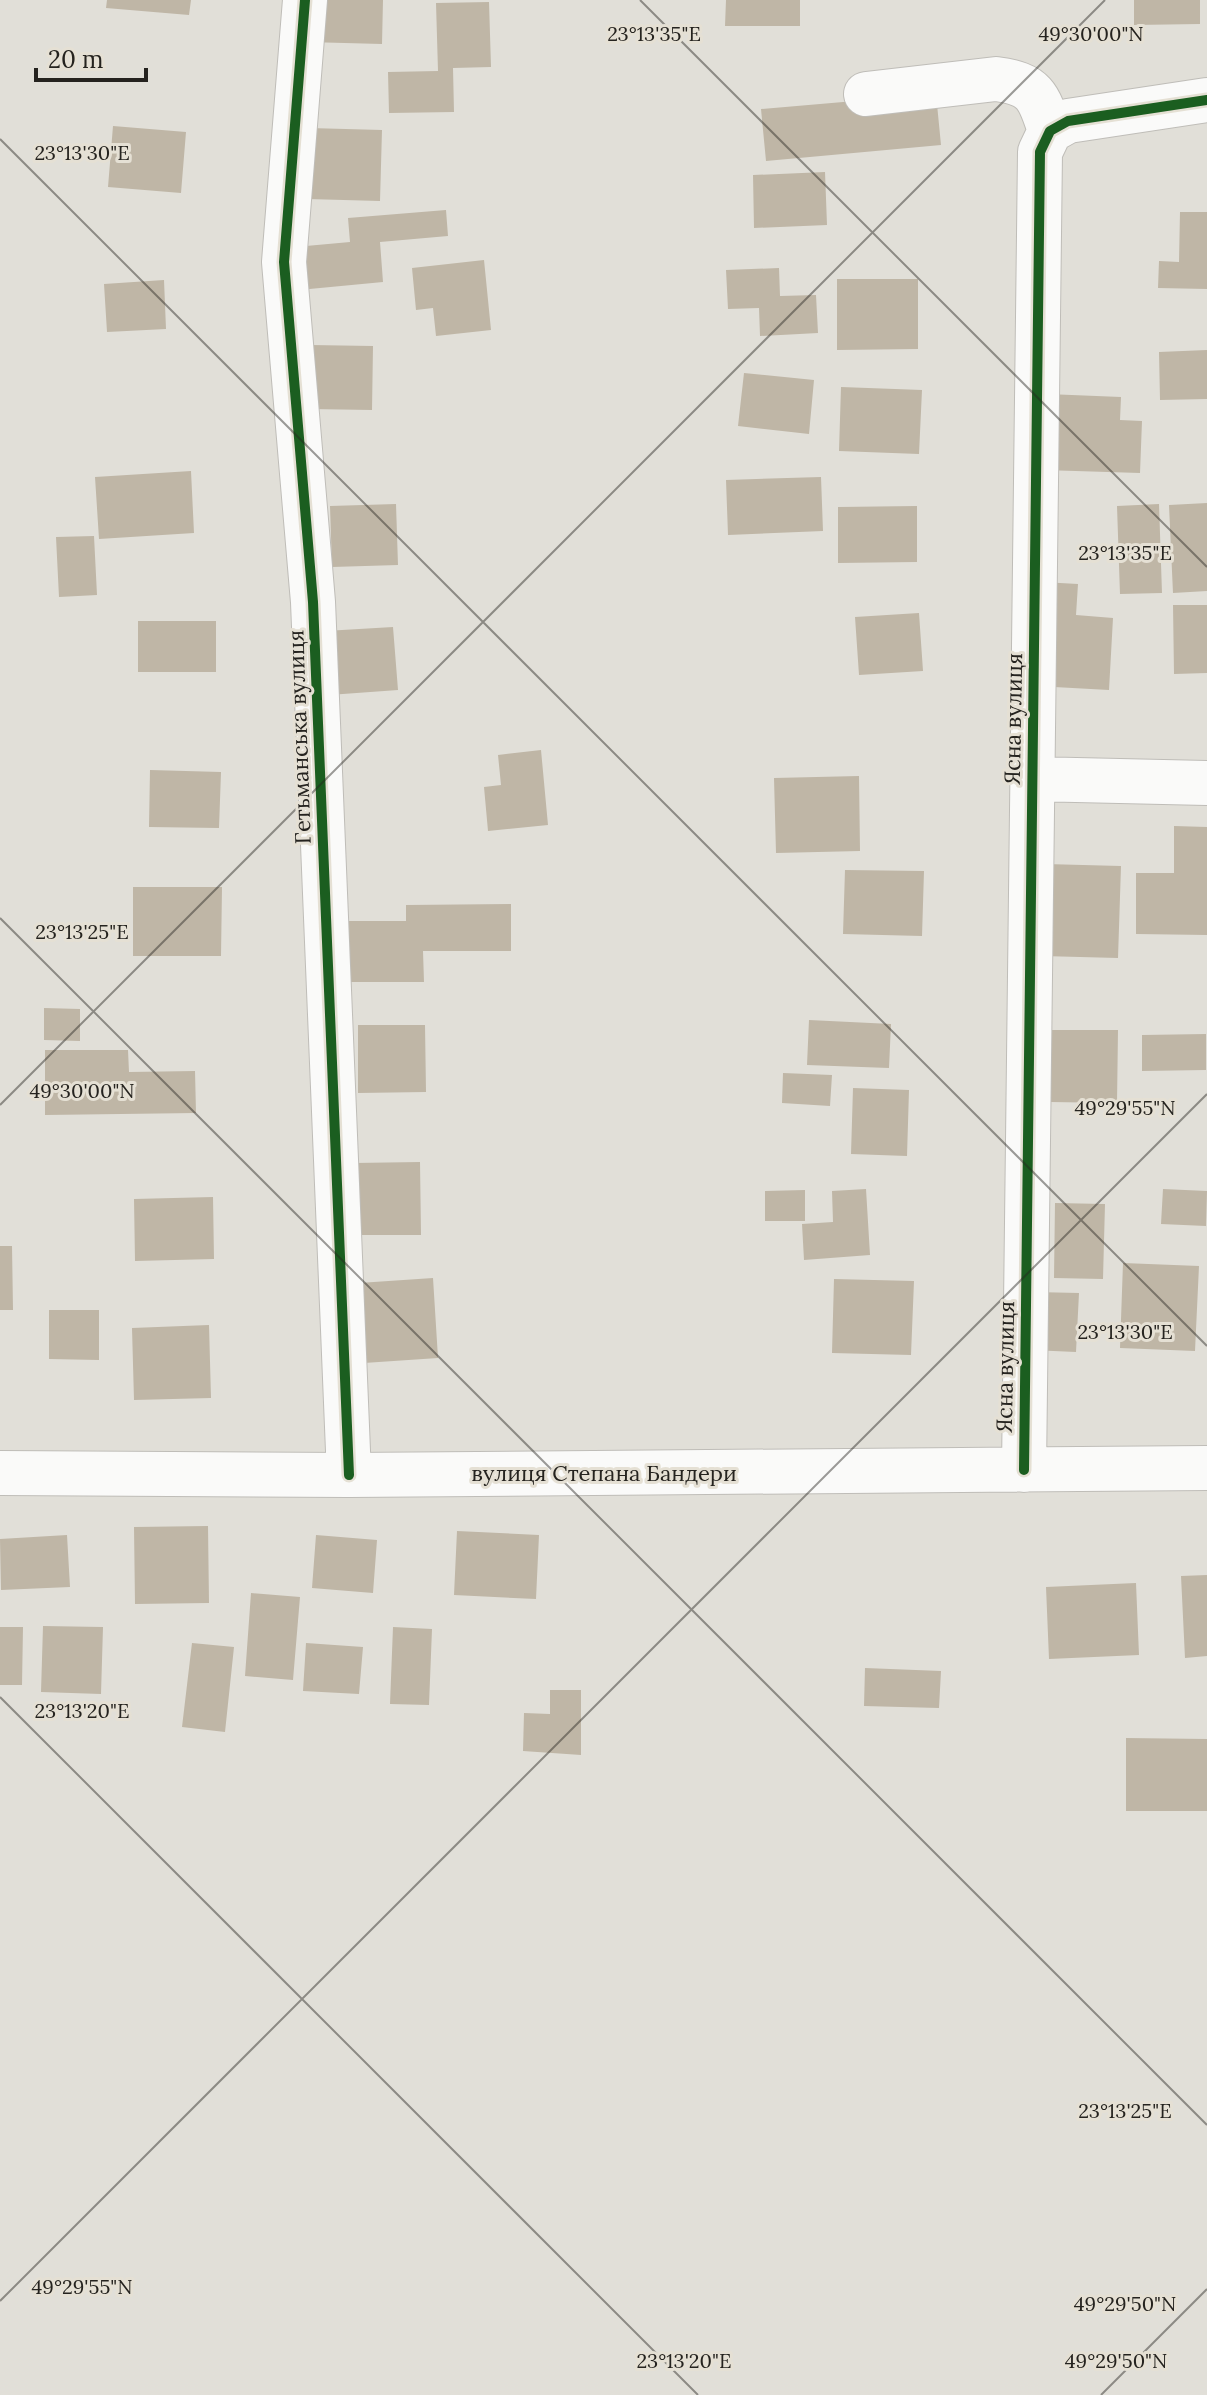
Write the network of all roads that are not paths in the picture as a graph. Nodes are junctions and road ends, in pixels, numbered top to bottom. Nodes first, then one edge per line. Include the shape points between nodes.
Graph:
1 (305, 0) edge
2 (866, 94) dead end
3 (1207, 100) edge
4 (1050, 131) junction
5 (1032, 779) junction
6 (1207, 783) edge
7 (1207, 1468) edge
8 (1024, 1470) junction
9 (0, 1473) edge
10 (349, 1475) junction

1 - 10 street, Гетьманська вулиця via 284,262 313,602
2 - 4 street via 996,79 1016,82 1031,89 1041,103
3 - 4 street via 1068,121
4 - 5 street, Ясна вулиця via 1040,152
5 - 6 street
5 - 8 street, Ясна вулиця
7 - 8 street, вулиця Степана Бандери
8 - 10 street, вулиця Степана Бандери
9 - 10 street, вулиця Степана Бандери

